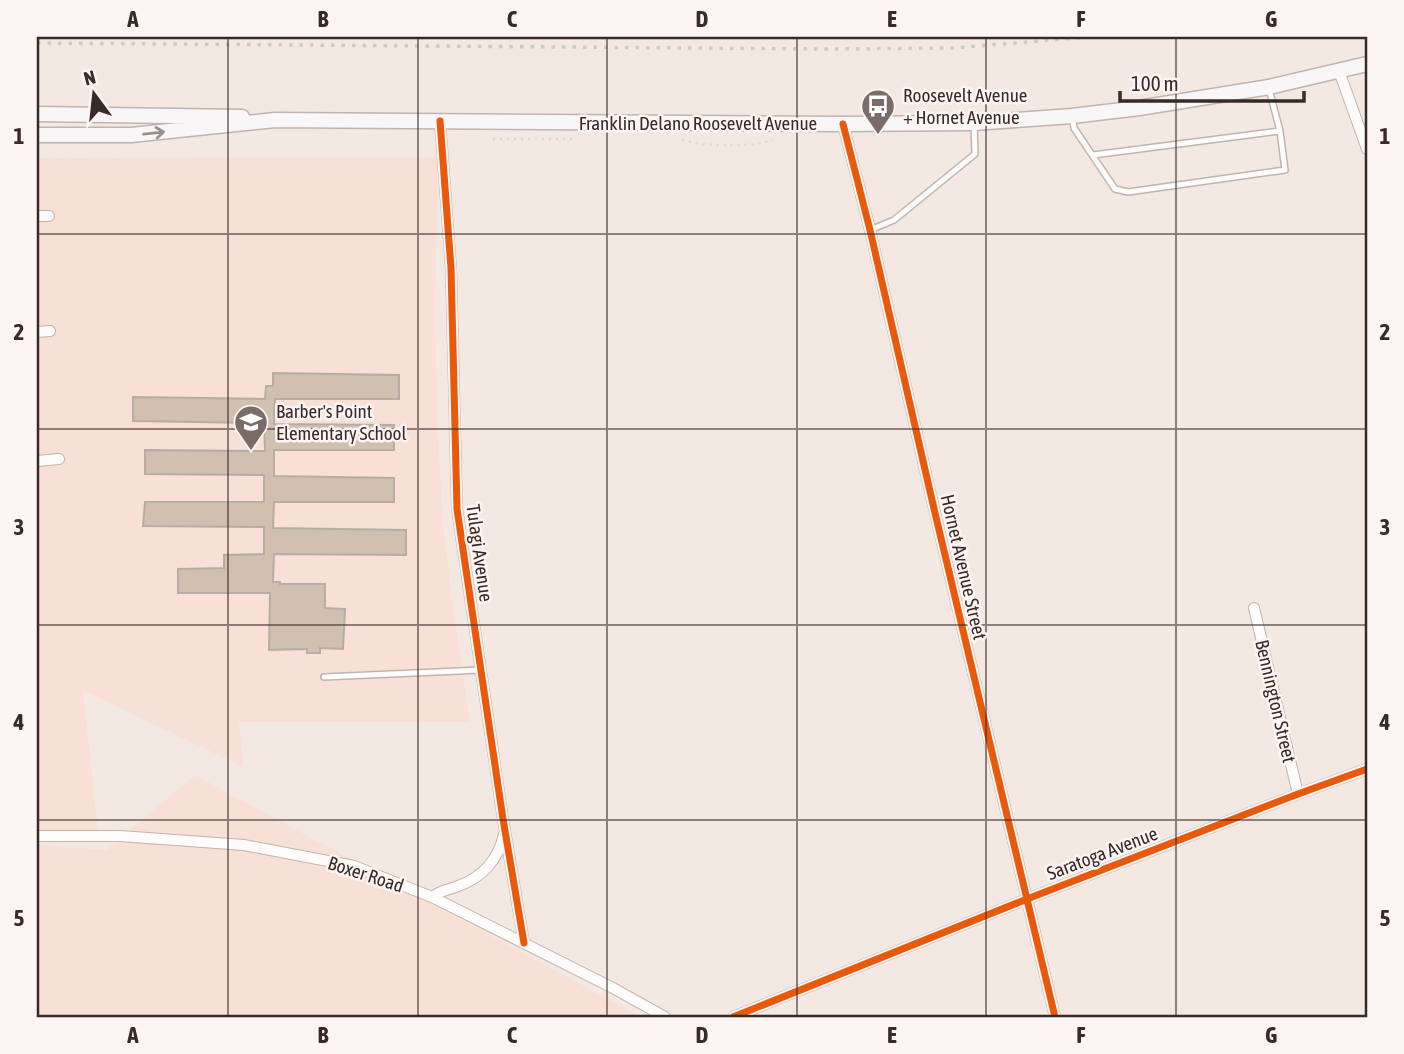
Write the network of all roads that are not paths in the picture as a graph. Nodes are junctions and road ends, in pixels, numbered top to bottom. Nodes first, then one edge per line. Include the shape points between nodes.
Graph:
1 (1367, 64) edge
2 (1339, 71) junction
3 (1269, 87) junction
4 (37, 114) edge
5 (1072, 116) junction
6 (275, 120) junction
7 (440, 121) junction
8 (974, 123) junction
9 (843, 124) junction
10 (1280, 131) junction
11 (37, 135) edge
12 (1367, 149) edge
13 (1093, 155) junction
14 (37, 216) edge
15 (49, 216) dead end
16 (870, 230) junction
17 (50, 331) dead end
18 (37, 332) edge
19 (59, 459) dead end
20 (37, 461) edge
21 (1254, 608) dead end
22 (481, 670) junction
23 (324, 677) dead end
24 (1367, 769) edge
25 (1298, 794) junction
26 (505, 830) junction
27 (37, 836) edge
28 (432, 897) junction
29 (1027, 899) junction
30 (524, 943) junction
31 (665, 1017) edge
32 (733, 1017) edge
33 (1055, 1017) edge

1 - 2 main road, Franklin Delano Roosevelt Avenue
2 - 3 main road, Franklin Delano Roosevelt Avenue
2 - 12 street
3 - 5 main road, Franklin Delano Roosevelt Avenue
3 - 10 lane
4 - 6 main road, Franklin Delano Roosevelt Avenue
5 - 8 main road, Franklin Delano Roosevelt Avenue
5 - 13 lane via 1074,128
6 - 7 main road, Franklin Delano Roosevelt Avenue
11 -> 6 main road, Franklin Delano Roosevelt Avenue via 131,135
7 - 9 main road, Franklin Delano Roosevelt Avenue
7 - 22 street, Tulagi Avenue via 451,268 457,509
8 - 9 main road, Franklin Delano Roosevelt Avenue
8 - 16 lane via 975,154 894,220
9 - 16 street, Hornet Avenue Street
10 - 13 lane
10 - 13 lane via 1284,170 1128,192 1115,189
14 - 15 street
16 - 29 street, Hornet Avenue Street
17 - 18 street
19 - 20 street
21 - 25 street, Bennington Street
22 - 23 lane
22 - 26 street, Tulagi Avenue
24 - 25 street, Saratoga Avenue
25 - 29 street, Saratoga Avenue
26 - 28 street via 499,850 480,875
26 - 30 street, Tulagi Avenue
27 - 28 street, Boxer Road via 120,836 244,845 354,866
28 - 30 street, Boxer Road
29 - 32 street, Saratoga Avenue
29 - 33 street, Hornet Avenue Street
30 - 31 street, Boxer Road

